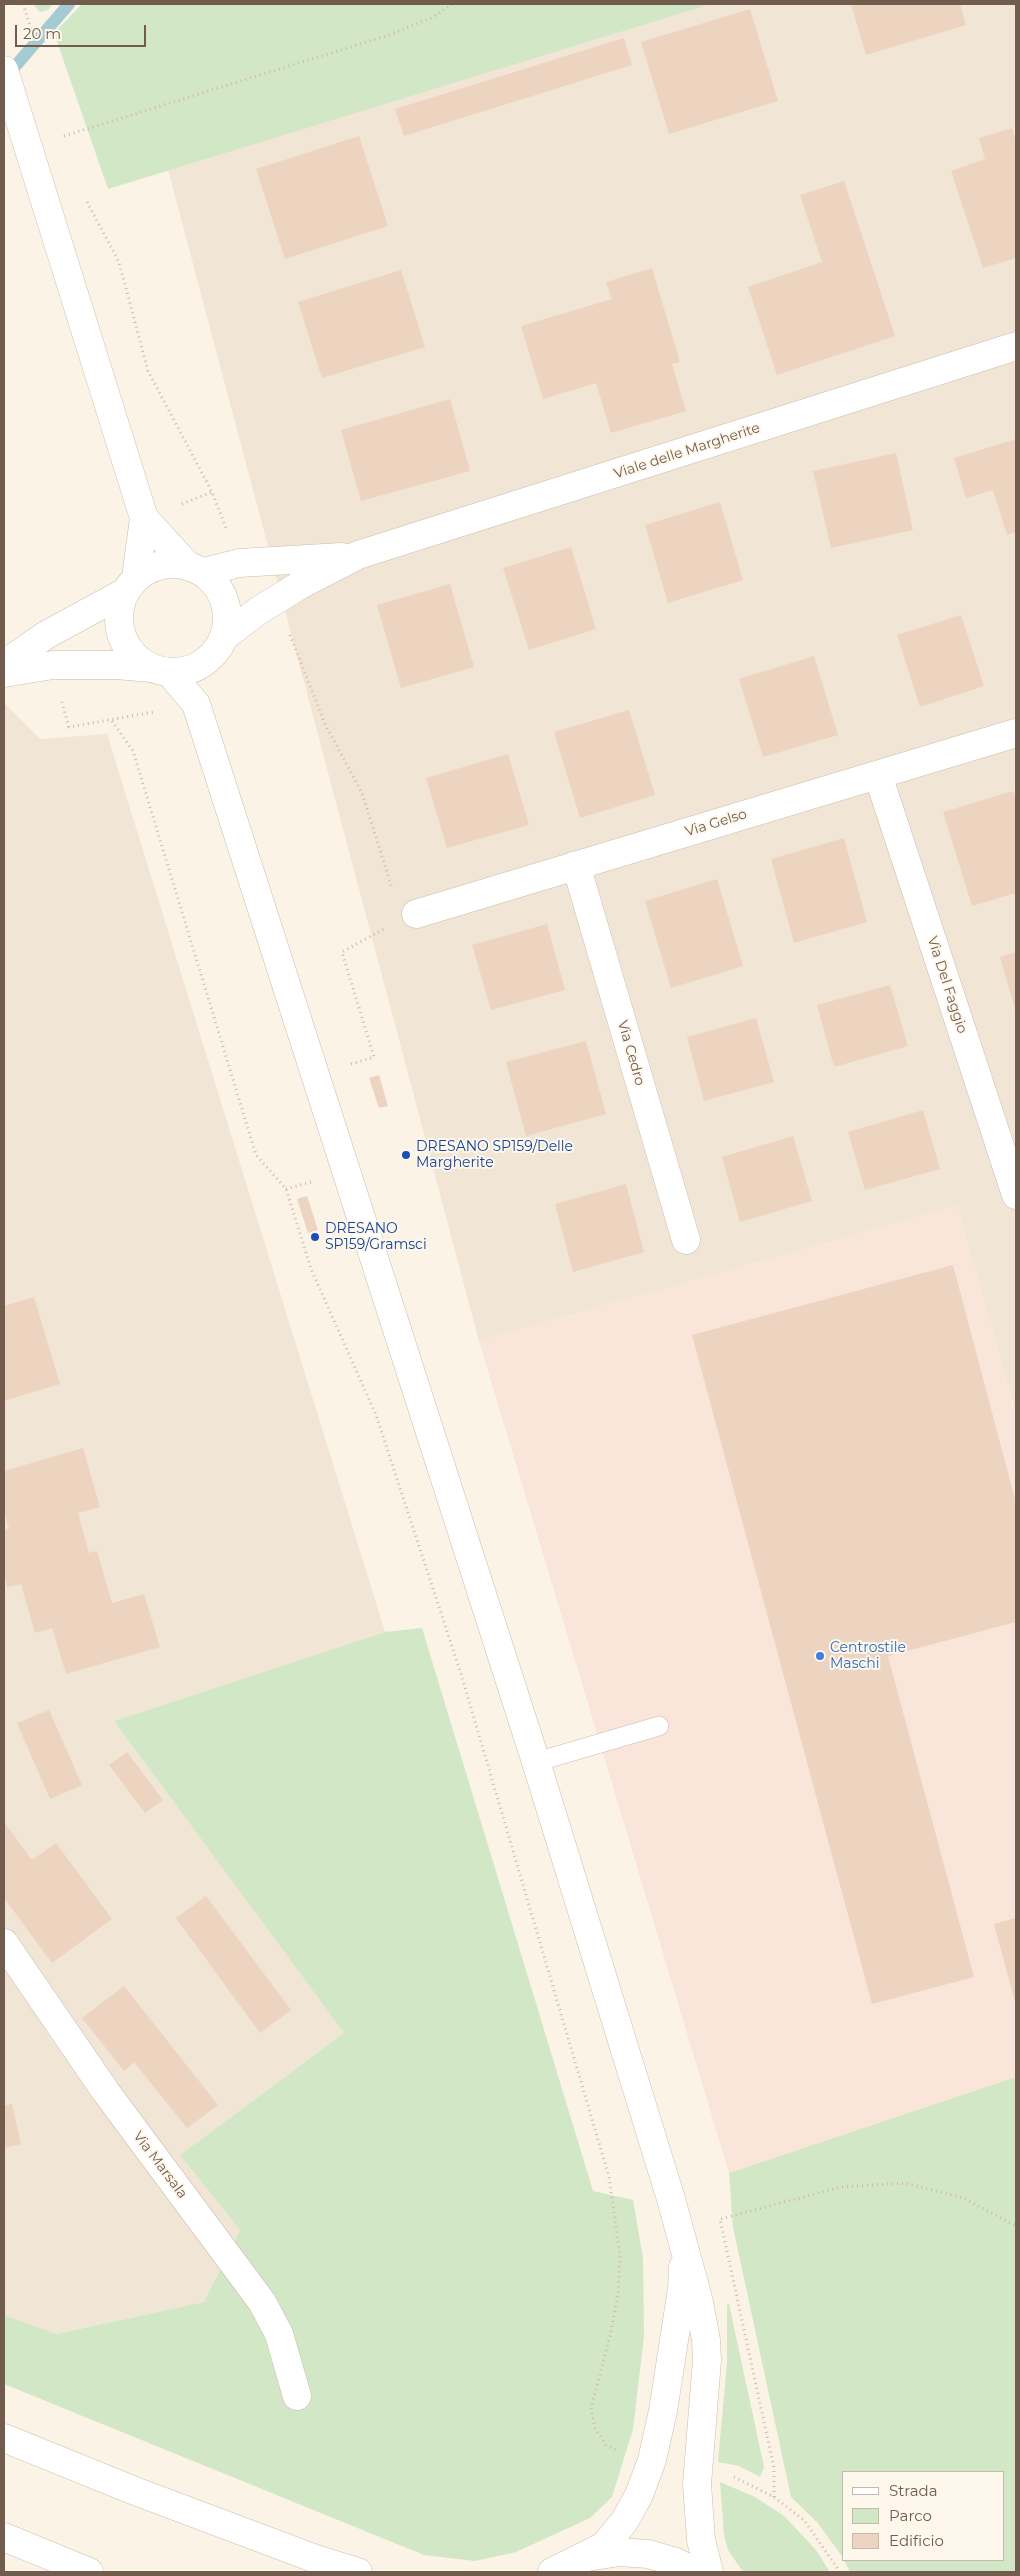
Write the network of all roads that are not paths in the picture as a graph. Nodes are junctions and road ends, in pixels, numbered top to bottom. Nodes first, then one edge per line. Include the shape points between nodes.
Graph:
1 (7, 81) edge
2 (1016, 346) edge
3 (144, 518) junction
4 (358, 555) junction
5 (195, 568) junction
6 (130, 585) junction
7 (225, 636) junction
8 (204, 663) junction
9 (4, 664) edge
10 (161, 670) junction
11 (4, 673) edge
12 (196, 704) junction
13 (1016, 733) edge
14 (878, 775) junction
15 (576, 865) junction
16 (409, 917) road end
17 (1016, 1195) edge
18 (686, 1240) dead end
19 (659, 1726) dead end
20 (536, 1762) junction
21 (4, 1943) edge
22 (681, 2238) junction
23 (297, 2396) dead end
24 (4, 2438) edge
25 (4, 2537) edge
26 (316, 2560) junction
27 (561, 2568) edge
28 (89, 2572) edge
29 (341, 2572) edge
30 (358, 2572) edge
31 (694, 2572) edge
32 (709, 2572) edge

1 - 3 street
2 - 4 street, Viale delle Margherite
3 - 5 street
3 - 6 street
4 - 5 street, Viale delle Margherite
4 - 7 street, Viale delle Margherite via 276,599
5 - 6 street via 169,563 151,568
5 - 7 street via 217,584 225,600 229,618
6 - 9 street
6 - 10 street via 119,610 119,628 126,645 137,658
7 - 8 street via 217,651
8 - 10 street via 187,671
8 - 12 street
10 - 11 street via 116,665 53,665
10 - 12 street
12 - 20 street
13 - 14 street, Via Gelso
14 - 15 street, Via Gelso
14 - 17 street, Via Del Faggio
15 - 16 street, Via Gelso
15 - 18 street, Via Cedro
19 - 20 lane
20 - 22 street
21 - 23 street, Via Marsala via 106,2092 262,2302 279,2334
22 - 27 street via 682,2289 663,2411 646,2478 632,2509 609,2540 597,2550
22 - 32 street via 706,2340 697,2484 701,2540
24 - 26 street
25 - 28 street
26 - 29 street
26 - 30 street
27 - 31 street via 595,2555 627,2552 664,2558

